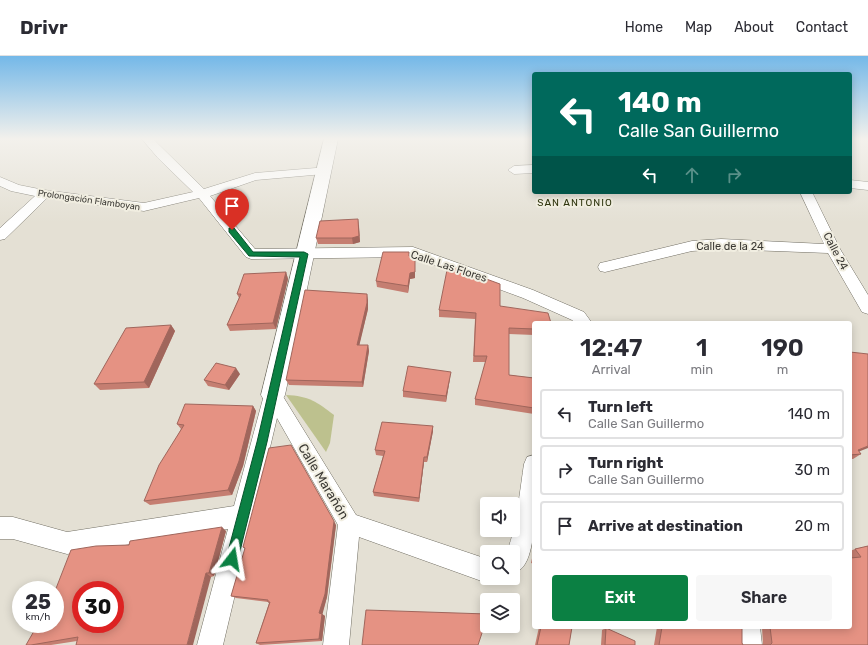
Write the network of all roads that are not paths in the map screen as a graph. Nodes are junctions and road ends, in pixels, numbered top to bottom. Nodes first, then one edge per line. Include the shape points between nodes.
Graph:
1 (173, 166) edge
2 (325, 166) edge
3 (532, 169) edge
4 (324, 170) junction
5 (514, 170) dead end
6 (0, 182) edge
7 (852, 184) edge
8 (868, 186) edge
9 (44, 194) junction
10 (202, 194) junction
11 (807, 194) edge
12 (0, 236) edge
13 (833, 249) junction
14 (304, 254) junction
15 (605, 267) dead end
16 (868, 308) edge
17 (582, 321) edge
18 (273, 395) junction
19 (532, 476) edge
20 (243, 516) junction
21 (349, 523) junction
22 (0, 528) edge
23 (520, 551) edge
24 (480, 569) edge
25 (748, 629) edge
26 (210, 645) edge
27 (336, 645) edge
28 (749, 645) edge

1 - 10 street
2 - 4 street
3 - 5 street
4 - 10 street, Prolongación Flamboyan via 255,178
4 - 14 street
6 - 9 street, Prolongación Flamboyan
7 - 8 street
9 - 10 street, Prolongación Flamboyan via 144,207
9 - 12 street
10 - 14 street, Calle Las Flores via 251,254
11 - 13 street, Calle 24
13 - 15 street, Calle de la 24 via 721,244 692,246
13 - 16 street, Calle 24
14 - 17 street, Calle Las Flores via 413,252 528,294 578,316
14 - 18 street
18 - 20 street
18 - 21 street, Calle Marañón
19 - 23 street
20 - 22 street via 67,544 14,528
20 - 26 street
21 - 24 street
21 - 27 street, Calle Marañón
25 - 28 street

